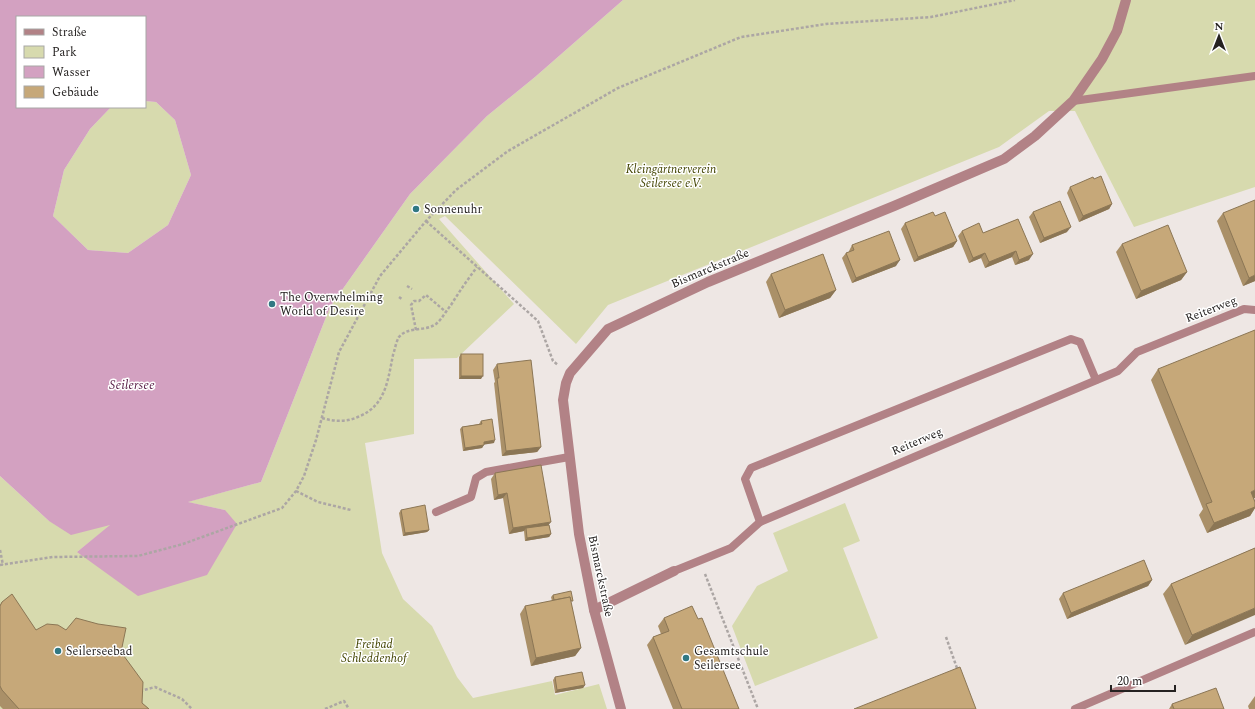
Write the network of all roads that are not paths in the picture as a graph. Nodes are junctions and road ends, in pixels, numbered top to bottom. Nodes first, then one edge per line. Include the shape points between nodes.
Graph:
1 (1126, 0) edge
2 (1255, 76) edge
3 (1073, 101) junction
4 (1255, 310) edge
5 (1096, 380) junction
6 (569, 457) junction
7 (436, 512) dead end
8 (760, 522) junction
9 (674, 571) joint
10 (594, 610) junction
11 (1255, 632) edge
12 (621, 709) edge
13 (1074, 709) edge

1 - 3 street, Bismarckstraße via 1117,31 1105,54
2 - 3 lane
3 - 6 street, Bismarckstraße via 1035,136 1004,159 708,282 608,329 570,373 566,383 563,400
4 - 5 lane, Reiterweg via 1244,309 1137,352 1118,371
5 - 8 lane, Reiterweg
5 - 8 lane via 1080,342 1070,339 751,468 745,479
6 - 7 lane via 486,472 476,478 471,497
6 - 10 street, Bismarckstraße via 579,534
8 - 9 lane, Reiterweg via 731,548
9 - 10 street, Reiterweg
10 - 12 street, Bismarckstraße
11 - 13 lane

